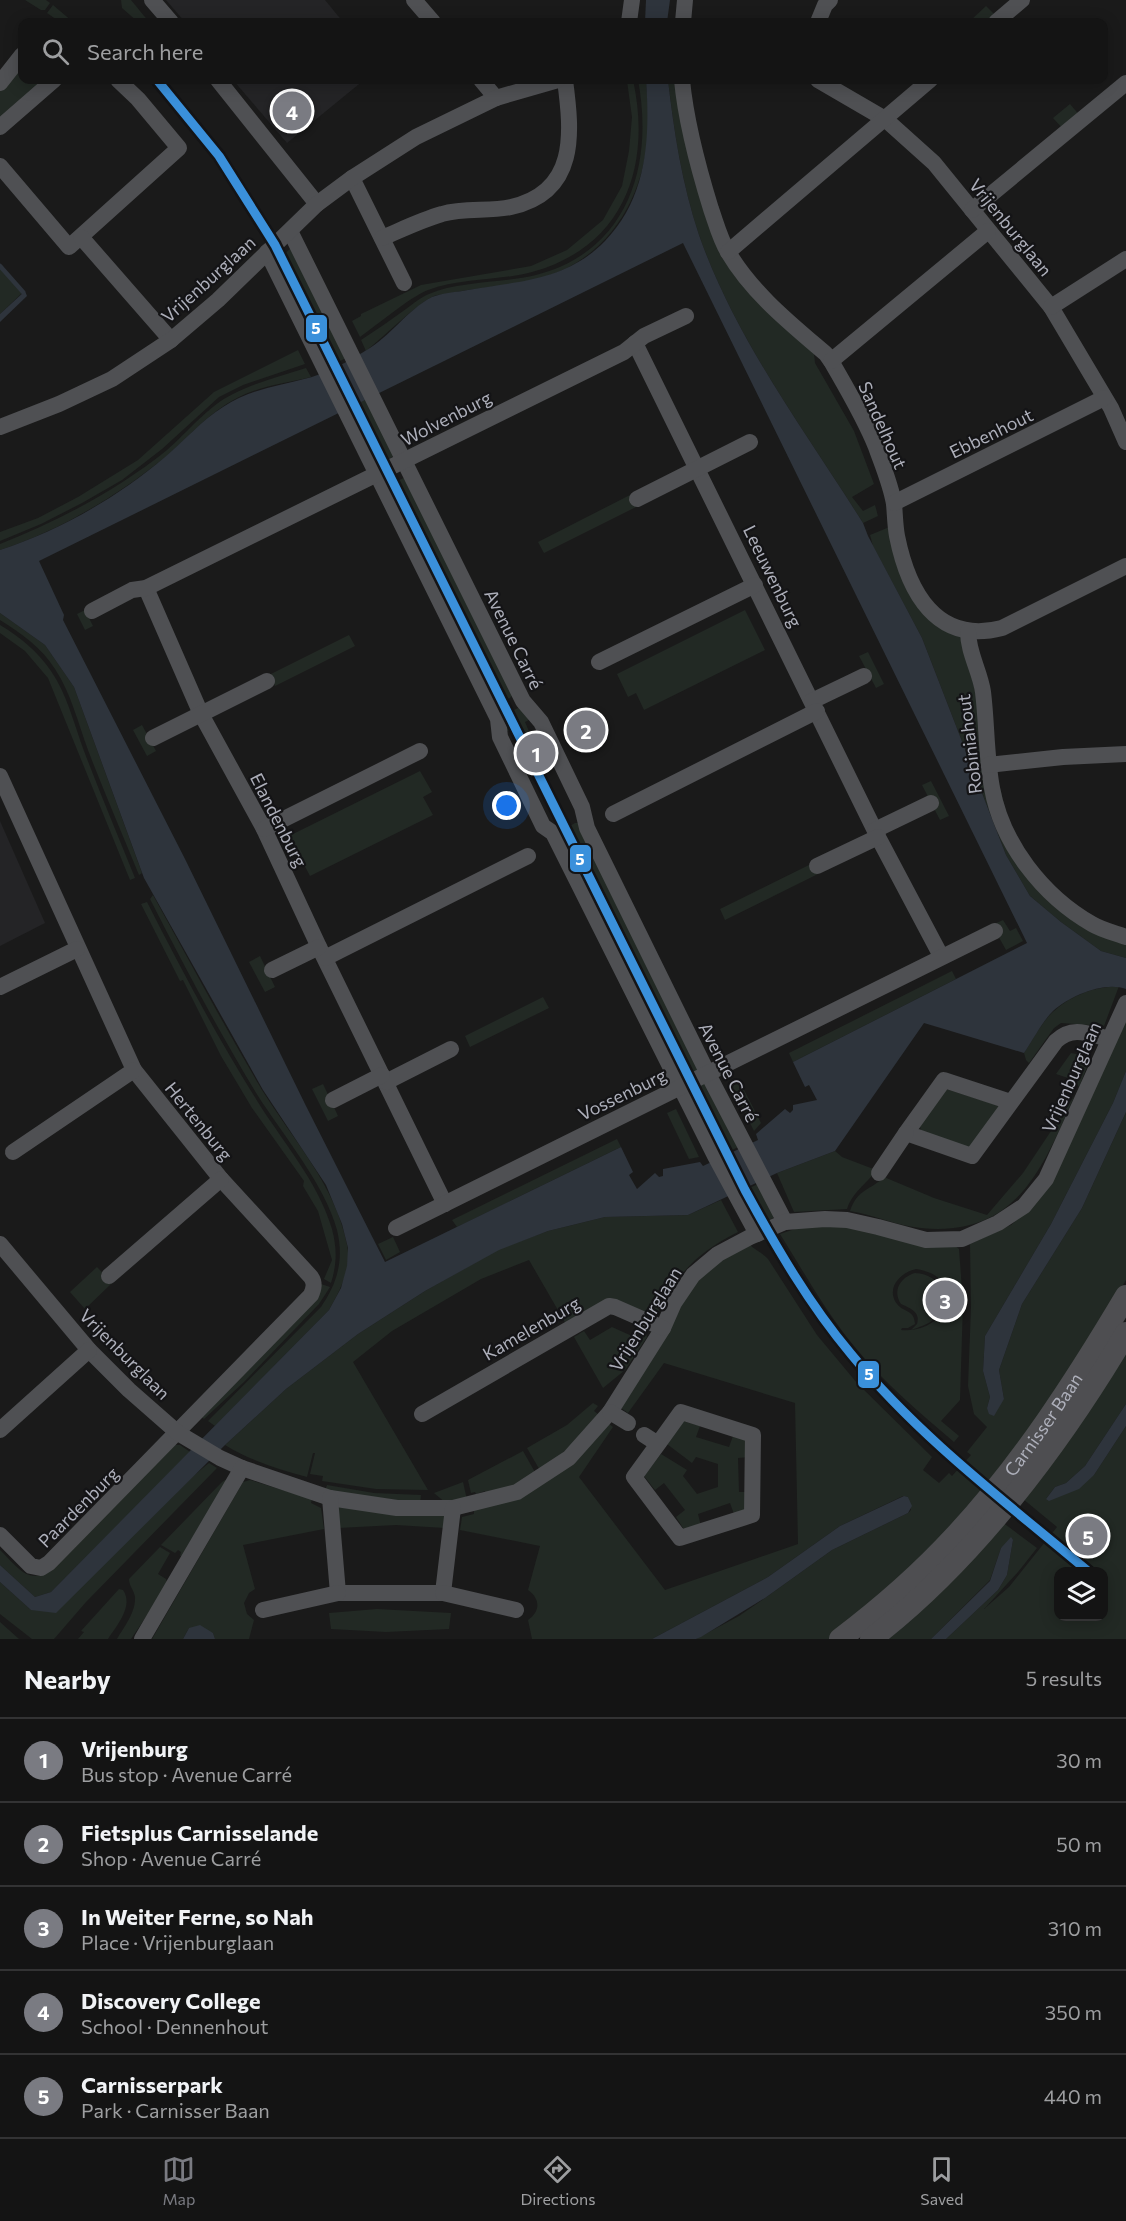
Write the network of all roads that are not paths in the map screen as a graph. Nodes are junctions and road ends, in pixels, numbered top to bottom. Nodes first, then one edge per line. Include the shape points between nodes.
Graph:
1 (152, 0) edge
2 (414, 0) edge
3 (632, 0) edge
4 (685, 0) edge
5 (830, 0) edge
6 (1022, 0) edge
7 (168, 18) edge
8 (430, 18) edge
9 (630, 18) edge
10 (683, 18) edge
11 (820, 18) edge
12 (1001, 18) edge
13 (18, 60) edge
14 (0, 83) edge
15 (1126, 83) edge
16 (49, 84) edge
17 (122, 84) edge
18 (221, 84) edge
19 (484, 84) edge
20 (544, 84) edge
21 (566, 84) edge
22 (682, 84) edge
23 (825, 84) edge
24 (925, 84) edge
25 (496, 98) junction
26 (885, 119) junction
27 (0, 127) edge
28 (0, 166) edge
29 (352, 178) junction
30 (316, 204) junction
31 (972, 210) junction
32 (290, 231) junction
33 (988, 231) junction
34 (81, 237) junction
35 (381, 238) junction
36 (267, 252) junction
37 (728, 252) junction
38 (1126, 259) edge
39 (404, 283) dead end
40 (1050, 307) junction
41 (686, 316) dead end
42 (171, 339) junction
43 (635, 344) junction
44 (831, 361) junction
45 (1104, 398) junction
46 (0, 427) edge
47 (1124, 432) edge
48 (750, 442) dead end
49 (405, 461) junction
50 (698, 468) junction
51 (378, 475) junction
52 (637, 499) dead end
53 (894, 503) junction
54 (1126, 566) edge
55 (755, 585) junction
56 (146, 588) junction
57 (92, 611) dead end
58 (968, 631) junction
59 (599, 662) dead end
60 (864, 676) dead end
61 (267, 681) dead end
62 (815, 706) junction
63 (201, 714) junction
64 (153, 738) dead end
65 (420, 751) dead end
66 (1126, 754) edge
67 (988, 765) junction
68 (1, 781) edge
69 (932, 803) dead end
70 (613, 814) dead end
71 (264, 829) junction
72 (877, 834) junction
73 (528, 856) dead end
74 (817, 866) dead end
75 (995, 931) dead end
76 (1126, 937) edge
77 (77, 949) junction
78 (322, 952) junction
79 (941, 957) junction
80 (272, 970) dead end
81 (0, 987) edge
82 (1126, 1003) edge
83 (1109, 1039) junction
84 (451, 1049) dead end
85 (134, 1070) junction
86 (708, 1074) junction
87 (384, 1078) junction
88 (681, 1087) junction
89 (333, 1100) dead end
90 (1011, 1102) junction
91 (906, 1133) junction
92 (13, 1152) dead end
93 (879, 1173) dead end
94 (221, 1179) junction
95 (445, 1204) junction
96 (785, 1222) junction
97 (396, 1228) dead end
98 (757, 1234) junction
99 (3, 1253) edge
100 (109, 1276) dead end
101 (1126, 1296) edge
102 (663, 1328) junction
103 (1126, 1333) edge
104 (88, 1350) junction
105 (610, 1412) junction
106 (422, 1414) dead end
107 (628, 1423) dead end
108 (0, 1430) edge
109 (185, 1437) junction
110 (651, 1439) joint
111 (242, 1468) junction
112 (330, 1498) junction
113 (453, 1508) junction
114 (0, 1535) edge
115 (338, 1593) junction
116 (442, 1593) junction
117 (263, 1610) dead end
118 (516, 1610) dead end
119 (142, 1639) edge
120 (840, 1639) edge
121 (871, 1639) edge

1 - 7 street
2 - 8 street
3 - 9 street
4 - 10 street
5 - 11 street
6 - 12 street
13 - 14 street
15 - 31 street
16 - 27 street
17 - 34 street via 179,148
18 - 30 street
19 - 25 street
20 - 25 street, Vrijenburglaan
21 - 35 street via 571,122 566,160 558,178 544,194 512,207 443,213
22 - 37 street, Sandelhout via 701,178
23 - 26 street, Vrijenburglaan
24 - 26 street
25 - 29 street, Vrijenburglaan via 416,136
26 - 31 street, Vrijenburglaan via 934,163
26 - 37 street
28 - 34 street via 69,247
29 - 30 street, Vrijenburglaan
29 - 35 street
30 - 32 street, Vrijenburglaan
31 - 33 street, Vrijenburglaan
32 - 36 street, Vrijenburglaan
32 - 49 street, Avenue Carré
33 - 40 street, Vrijenburglaan
33 - 44 street
34 - 42 street
35 - 39 street
36 - 42 street, Vrijenburglaan
36 - 51 street
37 - 44 street, Sandelhout via 764,299
38 - 40 street
40 - 45 street, Vrijenburglaan
41 - 43 street, Wolvenburg
42 - 46 street, Vrijenburglaan via 112,379
43 - 49 street, Wolvenburg
43 - 50 street, Leeuwenburg
44 - 53 street, Sandelhout via 876,447
45 - 47 street, Vrijenburglaan
45 - 53 street, Ebbenhout
48 - 50 street
49 - 51 street, Wolvenburg
49 - 86 street, Avenue Carré via 523,700 541,722 582,807 586,828
50 - 52 street
50 - 55 street, Leeuwenburg
51 - 56 street, Wolvenburg
51 - 88 street via 498,719 500,737 543,826 553,833
53 - 58 street, Sandelhout via 902,555 922,601 934,617
54 - 58 street, Sandelhout via 1002,628
55 - 59 street
55 - 62 street, Leeuwenburg
56 - 57 street, Wolvenburg via 132,590
56 - 63 street, Elandenburg
58 - 67 street, Robiniahout via 968,646 983,691
60 - 62 street
61 - 63 street
62 - 70 street
62 - 72 street, Leeuwenburg
63 - 64 street
63 - 71 street, Elandenburg
65 - 71 street
66 - 67 street
67 - 76 street, Robiniahout via 992,791 1011,840 1044,888 1094,925
68 - 77 street, Hertenburg
69 - 72 street
71 - 78 street, Elandenburg
72 - 74 street
72 - 79 street, Leeuwenburg
73 - 78 street
75 - 79 street, Vossenburg
77 - 81 street
77 - 85 street, Hertenburg
78 - 80 street
78 - 87 street, Elandenburg
79 - 86 street, Vossenburg
82 - 83 street, Vrijenburglaan
83 - 90 street via 1073,1031 1065,1033
83 - 96 street, Vrijenburglaan via 1046,1179 1024,1206 998,1223 962,1239 926,1240 847,1220
84 - 87 street
85 - 92 street
85 - 94 street, Hertenburg
86 - 88 street, Vossenburg
86 - 96 street, Avenue Carré
87 - 89 street
87 - 95 street, Elandenburg
88 - 95 street, Vossenburg
88 - 98 street
90 - 91 street via 944,1080
90 - 91 street via 972,1156
91 - 93 street
94 - 100 street
94 - 109 street, Hertenburg via 311,1277 314,1289
95 - 97 street, Vossenburg
96 - 98 street, Vrijenburglaan
98 - 102 street, Vrijenburglaan via 718,1254 693,1275
99 - 104 street, Vrijenburglaan
101 - 120 main road, Carnisser Baan via 1051,1414 955,1536 883,1606
102 - 105 street, Vrijenburglaan
102 - 106 street, Kamelenburg via 609,1306
103 - 121 main road, Carnisser Baan via 1065,1426 975,1541 896,1620
104 - 108 street
104 - 109 street, Vrijenburglaan
105 - 107 street
105 - 113 street, Vrijenburglaan via 569,1458 517,1492
109 - 111 street, Vrijenburglaan
109 - 114 street, Paardenburg via 41,1568 31,1566
110 - 110 street via 634,1477 680,1538 752,1515 753,1435 681,1412
111 - 112 street, Vrijenburglaan
111 - 119 street
112 - 113 street, Vrijenburglaan via 397,1508
112 - 115 street
113 - 116 street
115 - 116 street
115 - 117 street
116 - 118 street

